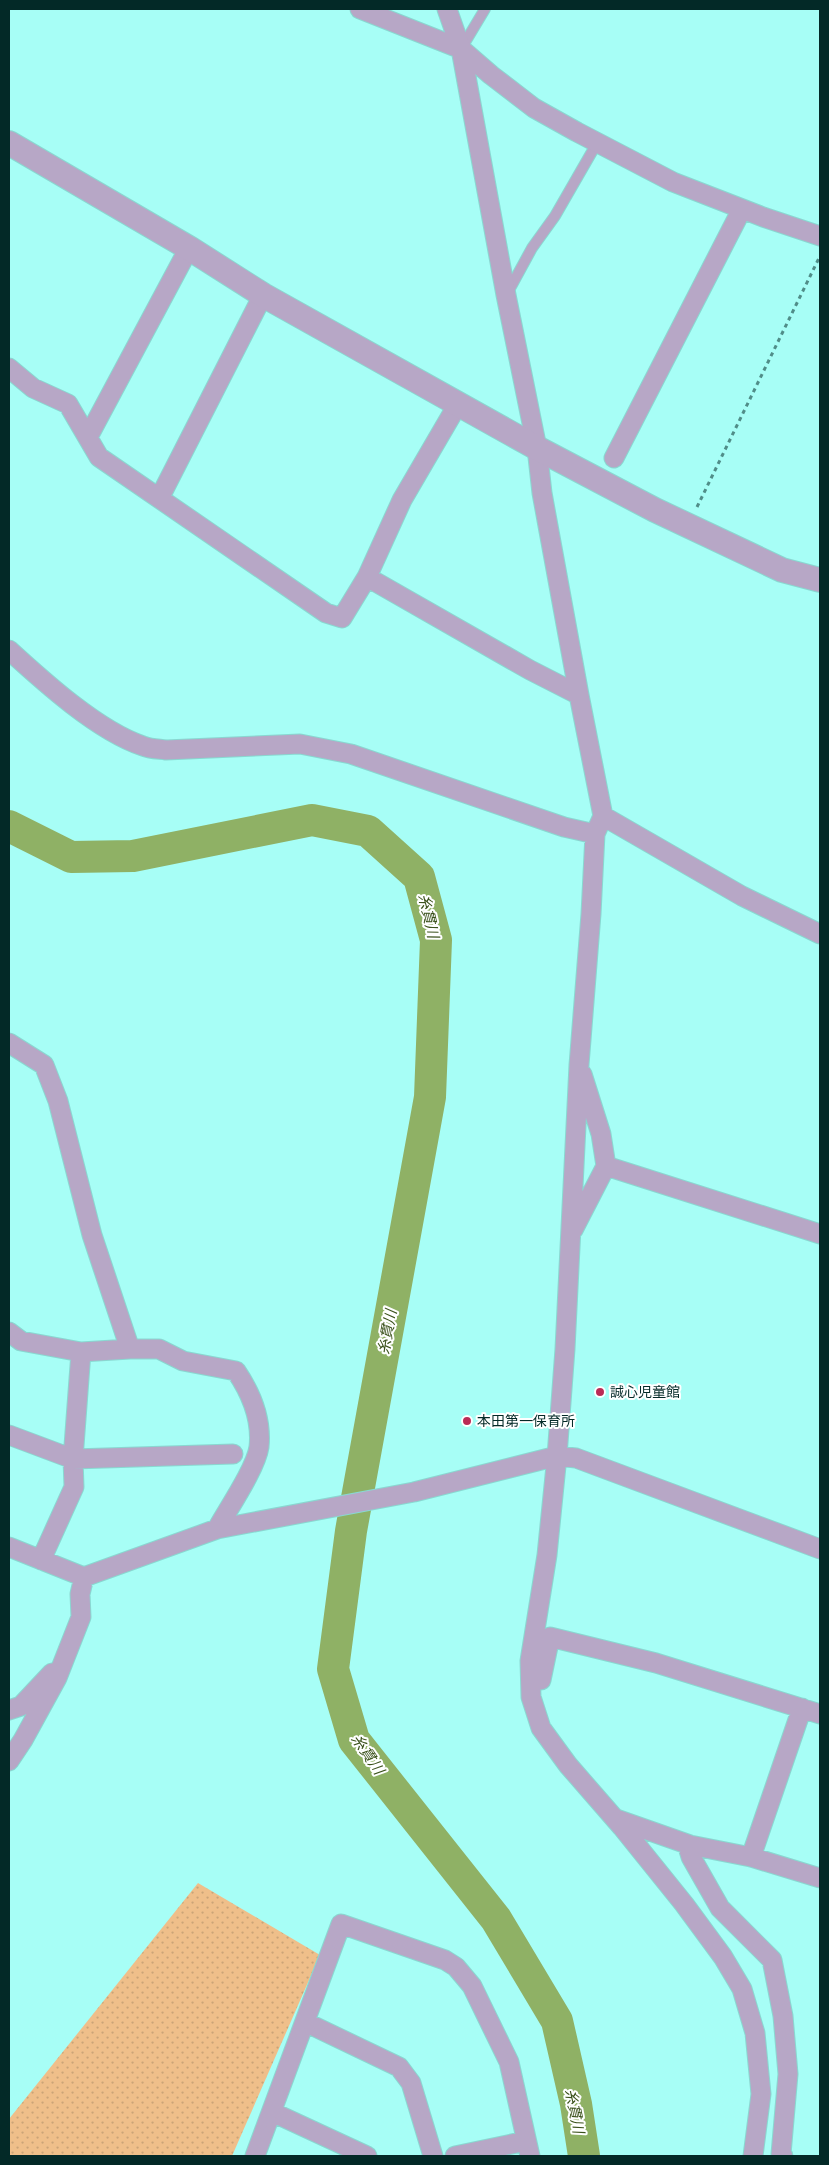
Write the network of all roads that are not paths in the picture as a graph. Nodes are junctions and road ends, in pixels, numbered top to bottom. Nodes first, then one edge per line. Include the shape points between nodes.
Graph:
1 (360, 9) edge
2 (447, 9) edge
3 (485, 9) edge
4 (461, 49) junction
5 (9, 143) edge
6 (597, 143) junction
7 (742, 209) junction
8 (820, 236) edge
9 (189, 248) junction
10 (263, 295) junction
11 (506, 295) junction
12 (9, 368) edge
13 (458, 404) junction
14 (88, 438) junction
15 (536, 448) junction
16 (614, 458) dead end
17 (160, 498) junction
18 (367, 577) junction
19 (820, 580) edge
20 (9, 650) edge
21 (579, 695) junction
22 (604, 816) junction
23 (595, 834) junction
24 (820, 934) edge
25 (9, 1044) edge
26 (578, 1065) junction
27 (606, 1166) junction
28 (820, 1234) edge
29 (570, 1235) junction
30 (9, 1332) edge
31 (130, 1349) junction
32 (81, 1352) junction
33 (9, 1434) edge
34 (233, 1454) dead end
35 (557, 1456) junction
36 (73, 1459) junction
37 (217, 1529) junction
38 (9, 1547) edge
39 (820, 1550) edge
40 (41, 1560) junction
41 (84, 1577) junction
42 (64, 1661) junction
43 (531, 1680) junction
44 (802, 1708) junction
45 (9, 1710) edge
46 (820, 1714) edge
47 (9, 1761) edge
48 (615, 1818) junction
49 (687, 1844) junction
50 (751, 1857) junction
51 (820, 1878) edge
52 (305, 2022) junction
53 (272, 2112) junction
54 (528, 2148) edge
55 (255, 2156) edge
56 (367, 2156) edge
57 (432, 2156) edge
58 (455, 2156) edge
59 (753, 2156) edge
60 (783, 2156) edge

1 - 4 street
2 - 4 street
3 - 4 lane
4 - 6 street via 490,76 534,108
4 - 11 street
5 - 9 street
6 - 7 street via 673,182
6 - 11 lane
7 - 8 street
7 - 16 street
9 - 10 street
9 - 14 street
10 - 13 street
10 - 17 street
11 - 15 street
12 - 14 street via 34,388 68,404
13 - 15 street
13 - 18 street via 402,500
14 - 17 street via 99,457
15 - 19 street via 782,570
15 - 21 street
17 - 18 street via 326,613 342,618
18 - 21 street
20 - 23 street via 87,714 121,737 145,747 166,750 300,744 351,754 564,827
21 - 22 street
22 - 23 street
22 - 24 street via 742,896
23 - 26 street
25 - 31 street via 44,1065 58,1101 92,1235
26 - 27 street via 592,1100
26 - 29 street
27 - 28 street
27 - 29 street
29 - 35 street
30 - 32 street via 20,1341
31 - 32 street
31 - 37 street via 159,1349 183,1361 236,1371 247,1387 257,1412 259,1447
32 - 36 street
33 - 36 street
34 - 36 street
35 - 37 street via 414,1492
35 - 39 street via 576,1458
35 - 43 street via 530,1661
36 - 40 street via 74,1486
37 - 41 street
38 - 40 street
40 - 41 street
41 - 42 street via 80,1594 81,1617
42 - 45 street via 21,1706
42 - 47 street
43 - 44 street via 541,1680 550,1637 656,1663
43 - 48 street via 531,1697 541,1728 568,1765
44 - 46 street
44 - 50 street
48 - 49 street
48 - 59 street via 684,1904 742,1989 755,2033 761,2094
49 - 50 street
49 - 60 street via 720,1908 772,1960 783,2016 788,2074 780,2154
50 - 51 street
52 - 53 street
52 - 54 street via 341,1924 444,1960 456,1967 472,1986 508,2062
52 - 57 street via 399,2067 411,2083
53 - 55 street
53 - 56 street
54 - 58 street

